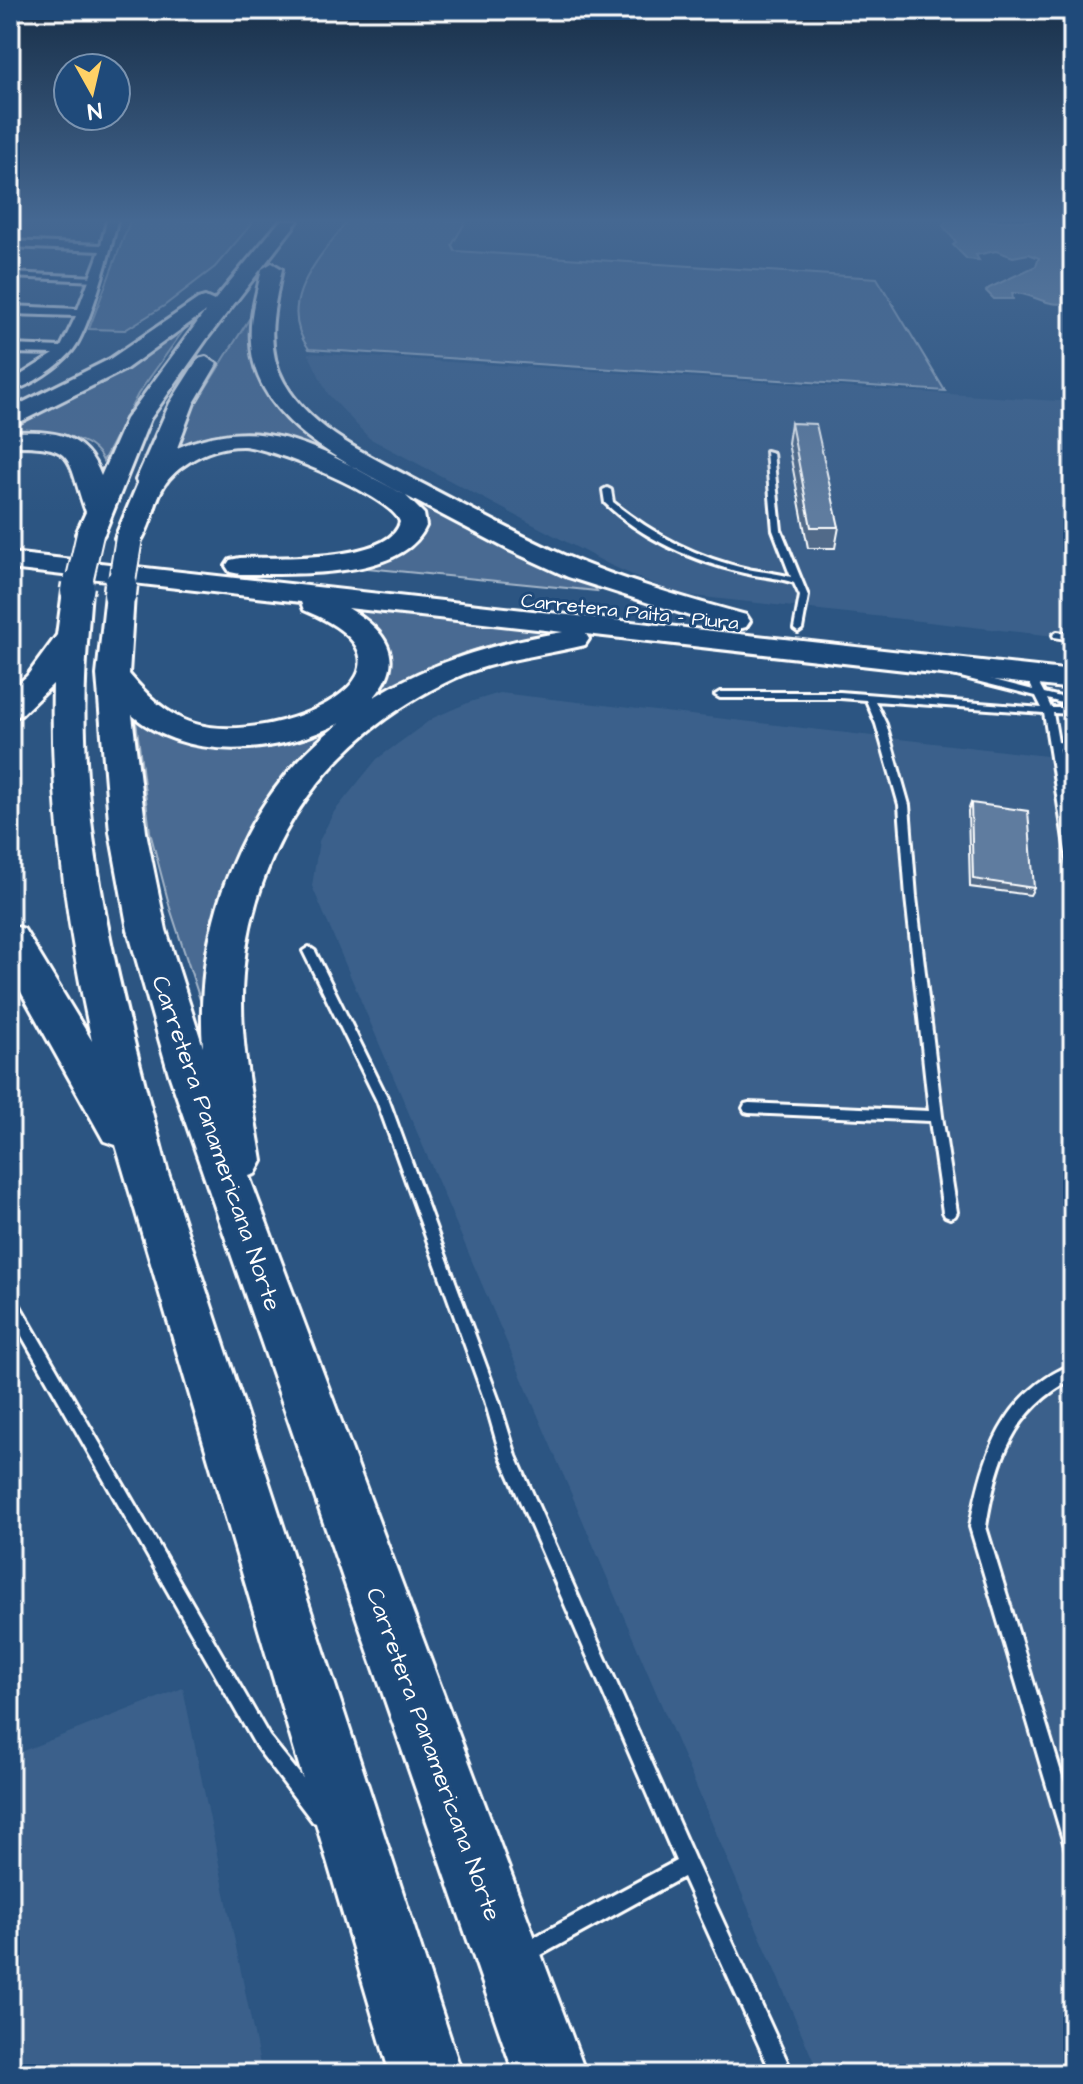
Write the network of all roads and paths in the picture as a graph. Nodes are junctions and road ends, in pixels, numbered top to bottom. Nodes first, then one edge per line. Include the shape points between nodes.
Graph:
1 (79, 318) edge
2 (188, 318) edge
3 (214, 318) edge
4 (233, 318) edge
5 (261, 318) edge
6 (10, 349) edge
7 (66, 351) junction
8 (10, 388) edge
9 (10, 418) edge
10 (10, 439) edge
11 (769, 453) dead end
12 (149, 480) junction
13 (607, 490) dead end
14 (94, 522) junction
15 (10, 543) edge
16 (10, 561) edge
17 (233, 576) junction
18 (797, 581) junction
19 (798, 629) junction
20 (737, 632) junction
21 (1057, 635) dead end
22 (1073, 637) edge
23 (70, 639) junction
24 (1073, 660) edge
25 (113, 675) junction
26 (1073, 680) edge
27 (1037, 686) junction
28 (720, 695) dead end
29 (869, 697) junction
30 (1073, 703) edge
31 (10, 708) edge
32 (1048, 710) junction
33 (1073, 711) edge
34 (1053, 744) junction
35 (1073, 747) edge
36 (1073, 865) edge
37 (10, 939) edge
38 (309, 951) dead end
39 (749, 1108) dead end
40 (936, 1116) junction
41 (145, 1173) junction
42 (950, 1212) dead end
43 (250, 1245) junction
44 (10, 1302) edge
45 (1073, 1371) edge
46 (1073, 1843) edge
47 (687, 1865) junction
48 (362, 1870) junction
49 (509, 1961) junction
50 (426, 2074) edge
51 (550, 2074) edge
52 (783, 2074) edge

1 - 7 street
2 - 9 highway via 118,364
3 - 14 highway, Carretera Panamericana Norte via 138,419
4 - 12 highway, Carretera Panamericana Norte via 182,403
5 - 20 highway via 260,347 273,383 328,441 555,561
6 - 7 street
7 - 8 street
10 - 14 highway via 49,441 80,454 87,464
11 - 18 lane via 777,530
12 - 17 highway via 173,459 204,444 270,441 397,501 414,520 397,546 370,556
12 - 25 highway, Carretera Panamericana Norte, bridge via 129,538
13 - 18 lane via 609,503 628,520 688,553
14 - 23 highway, Carretera Panamericana Norte, bridge
15 - 17 highway, Carretera Paita - Piura via 187,562
16 - 17 highway
17 - 20 highway, Carretera Paita - Piura
17 - 25 highway via 344,616 362,628 376,658 360,691 334,713 305,726 221,737 165,723
18 - 19 lane via 804,596
19 - 20 highway, Carretera Paita - Piura
19 - 24 highway, Carretera Paita - Piura
20 - 27 highway, Carretera Paita - Piura
20 - 43 highway via 573,639 464,662 369,714 320,757 279,808 241,879 222,975 227,1072
21 - 22 lane
23 - 31 highway via 38,683
23 - 41 highway, Carretera Panamericana Norte via 76,843 91,944
25 - 43 highway, Carretera Panamericana Norte via 128,832 147,930
26 - 27 highway, Carretera Paita - Piura
27 - 30 lane
27 - 32 lane
28 - 29 lane
29 - 32 lane
29 - 40 lane via 904,805
32 - 33 lane
32 - 34 lane
34 - 35 lane
34 - 36 lane
37 - 41 highway
38 - 47 lane via 383,1101 509,1457
39 - 40 lane
40 - 42 lane
41 - 48 highway, Carretera Panamericana Norte
43 - 49 highway, Carretera Panamericana Norte
44 - 48 lane via 263,1742
45 - 46 lane via 1022,1405 984,1481 978,1527
47 - 49 lane
47 - 52 lane
48 - 50 highway, Carretera Panamericana Norte
49 - 51 highway, Carretera Panamericana Norte

